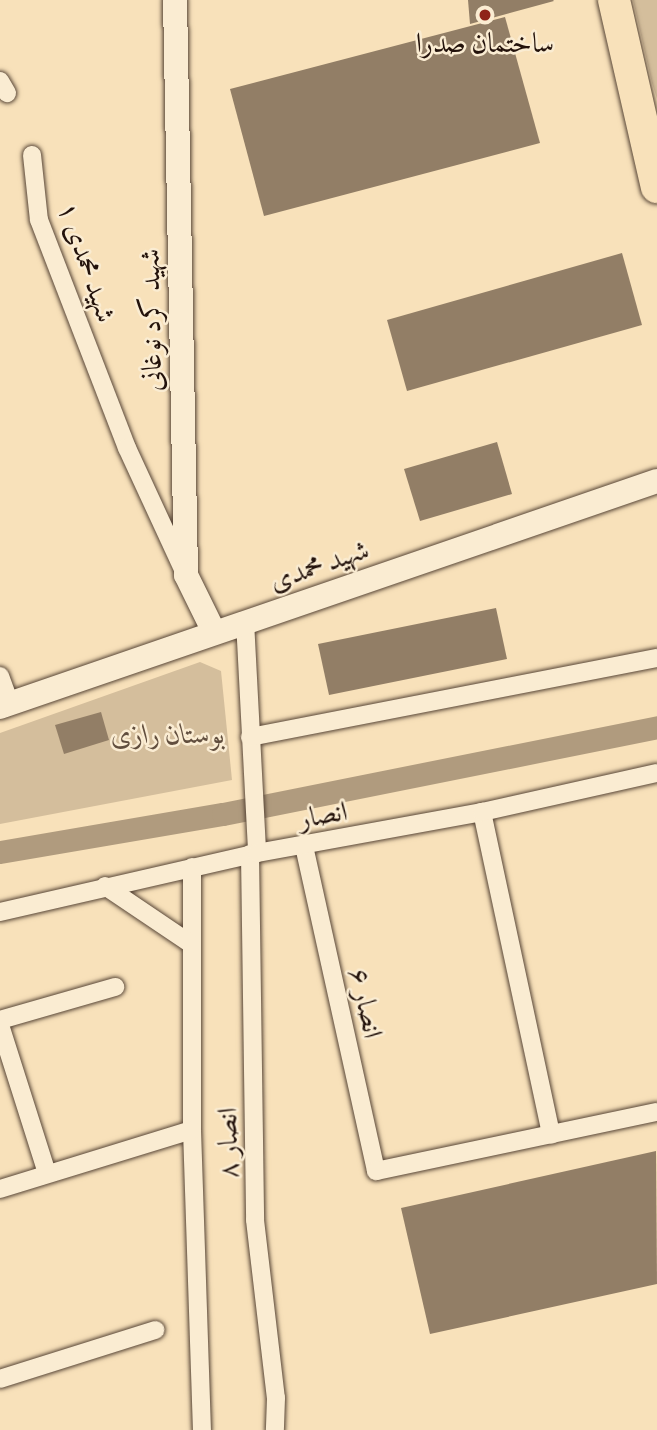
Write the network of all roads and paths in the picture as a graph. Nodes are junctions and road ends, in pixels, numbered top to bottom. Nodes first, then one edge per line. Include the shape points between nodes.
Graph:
1 (175, 0) edge
2 (614, 0) edge
3 (32, 155) dead end
4 (653, 162) edge
5 (657, 187) edge
6 (657, 481) edge
7 (186, 575) junction
8 (245, 621) junction
9 (215, 632) junction
10 (657, 658) edge
11 (0, 676) edge
12 (5, 705) edge
13 (250, 737) junction
14 (656, 777) edge
15 (482, 812) junction
16 (304, 846) junction
17 (254, 853) junction
18 (192, 867) junction
19 (105, 886) junction
20 (0, 912) edge
21 (191, 944) junction
22 (115, 987) dead end
23 (0, 1023) edge
24 (657, 1112) edge
25 (192, 1130) junction
26 (551, 1135) junction
27 (47, 1173) junction
28 (0, 1189) edge
29 (155, 1330) dead end
30 (0, 1379) edge
31 (202, 1430) edge
32 (275, 1430) edge

1 - 7 street, شهید کرد نوغانی
2 - 4 highway
3 - 7 street, شهید محمدی ۱ via 40,220 127,448
4 - 5 highway
6 - 8 street, شهید محمدی
7 - 9 street, شهید کرد نوغانی
8 - 9 street, شهید محمدی
8 - 13 street, انصار ۸
9 - 12 street, شهید محمدی
10 - 13 street
11 - 12 street
13 - 17 street, انصار ۸
14 - 15 street, انصار
15 - 16 street, انصار
15 - 26 street
16 - 17 street, انصار
16 - 26 street, انصار ۶ via 376,1171
17 - 18 street, انصار
17 - 32 street, انصار ۸ via 255,1220 276,1398
18 - 19 street, انصار
18 - 21 street, انصار ۸
19 - 20 street, انصار
19 - 21 street
21 - 25 street, انصار ۸
22 - 23 street
23 - 27 street
24 - 26 street
25 - 27 street
25 - 31 street, انصار ۸
27 - 28 street
29 - 30 street

